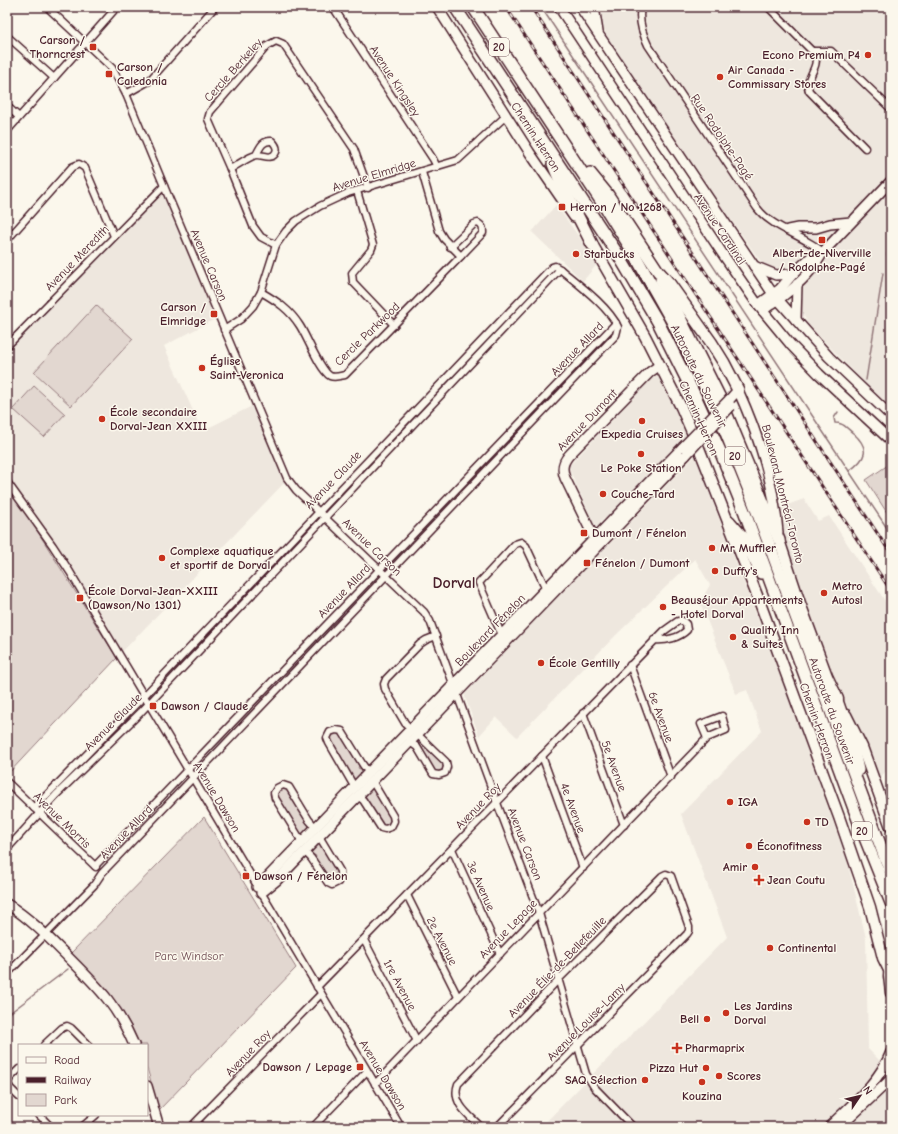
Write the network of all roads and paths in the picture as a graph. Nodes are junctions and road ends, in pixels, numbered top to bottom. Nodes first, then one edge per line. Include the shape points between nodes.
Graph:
1 (47, 7) edge
2 (117, 7) edge
3 (215, 7) edge
4 (333, 7) edge
5 (437, 7) edge
6 (455, 7) edge
7 (473, 7) edge
8 (560, 7) edge
9 (580, 7) edge
10 (594, 7) edge
11 (640, 7) edge
12 (768, 7) edge
13 (598, 35) junction
14 (7, 36) edge
15 (86, 42) junction
16 (813, 51) junction
17 (54, 78) junction
18 (126, 94) junction
19 (7, 106) edge
20 (891, 109) edge
21 (507, 115) junction
22 (19, 117) junction
23 (552, 127) junction
24 (7, 131) edge
25 (545, 143) junction
26 (865, 148) dead end
27 (256, 155) dead end
28 (437, 167) junction
29 (230, 169) junction
30 (422, 172) junction
31 (891, 181) edge
32 (164, 186) junction
33 (368, 188) junction
34 (357, 191) junction
35 (852, 222) junction
36 (788, 230) junction
37 (114, 236) junction
38 (7, 240) edge
39 (592, 244) junction
40 (276, 245) junction
41 (450, 247) junction
42 (823, 252) junction
43 (461, 256) junction
44 (754, 266) junction
45 (560, 269) junction
46 (658, 271) junction
47 (793, 274) junction
48 (797, 284) junction
49 (261, 292) junction
50 (776, 297) junction
51 (760, 308) junction
52 (796, 320) junction
53 (616, 323) junction
54 (394, 325) junction
55 (224, 330) junction
56 (7, 346) edge
57 (660, 365) junction
58 (740, 393) junction
59 (533, 409) junction
60 (539, 415) junction
61 (891, 416) edge
62 (403, 423) junction
63 (409, 429) junction
64 (891, 441) edge
65 (7, 482) edge
66 (460, 486) junction
67 (466, 492) junction
68 (318, 511) junction
69 (325, 517) junction
70 (729, 521) junction
71 (779, 540) junction
72 (596, 542) junction
73 (380, 570) junction
74 (386, 575) junction
75 (548, 592) junction
76 (229, 605) junction
77 (779, 605) junction
78 (236, 611) junction
79 (503, 634) junction
80 (436, 636) junction
81 (654, 640) junction
82 (630, 665) junction
83 (283, 670) junction
84 (290, 676) junction
85 (455, 689) junction
86 (834, 692) junction
87 (144, 696) junction
88 (148, 703) junction
89 (584, 713) junction
90 (414, 732) junction
91 (707, 738) dead end
92 (410, 742) junction
93 (542, 756) junction
94 (188, 769) junction
95 (371, 777) junction
96 (671, 777) junction
97 (193, 778) junction
98 (7, 782) edge
99 (356, 792) junction
100 (497, 802) junction
101 (34, 808) junction
102 (866, 810) junction
103 (40, 814) junction
104 (624, 825) junction
105 (891, 826) edge
106 (318, 832) junction
107 (303, 847) junction
108 (7, 849) edge
109 (452, 849) junction
110 (95, 866) junction
111 (583, 868) junction
112 (102, 873) junction
113 (891, 874) edge
114 (259, 890) junction
115 (406, 895) junction
116 (891, 903) edge
117 (7, 904) edge
118 (539, 913) junction
119 (689, 931) joint
120 (46, 934) junction
121 (364, 940) junction
122 (500, 954) junction
123 (890, 965) edge
124 (7, 974) edge
125 (559, 979) junction
126 (318, 987) junction
127 (891, 993) edge
128 (321, 994) junction
129 (458, 997) junction
130 (417, 1041) junction
131 (45, 1044) edge
132 (87, 1044) edge
133 (134, 1044) edge
134 (578, 1046) junction
135 (891, 1052) edge
136 (18, 1070) edge
137 (367, 1071) junction
138 (891, 1079) edge
139 (375, 1084) junction
140 (148, 1092) edge
141 (18, 1095) edge
142 (40, 1116) edge
143 (95, 1116) edge
144 (52, 1127) edge
145 (82, 1127) edge
146 (158, 1127) edge
147 (192, 1127) edge
148 (313, 1127) edge
149 (401, 1127) edge
150 (481, 1127) edge
151 (497, 1127) edge
152 (633, 1127) edge
153 (829, 1127) edge
154 (840, 1127) edge

1 - 15 street, Avenue Carson
2 - 15 street
3 - 18 street via 149,81
4 - 28 street, Avenue Kingsley
5 - 21 street, Chemin Herron
6 - 25 highway, Autoroute du Souvenir / 20
7 - 23 highway, Autoroute du Souvenir / 20
8 - 51 street, Avenue Cardinal
9 - 13 street, Avenue Cardinal
10 - 13 street
11 - 36 street, Rue Rodolphe-Pagé via 640,24 648,45 760,211
12 - 16 street
13 - 44 street, Avenue Cardinal
14 - 17 street
15 - 17 street
15 - 18 street, Avenue Carson via 112,68
16 - 20 street via 831,51
16 - 26 street via 817,60 808,83 809,91
17 - 22 street
18 - 32 street, Avenue Carson
19 - 22 street
21 - 28 street, Avenue Elmridge via 462,158
21 - 39 street, Chemin Herron
22 - 24 street
23 - 46 highway via 608,195
23 - 102 highway, Autoroute du Souvenir / 20 via 615,222 647,276 679,334 716,411 752,498
25 - 39 highway via 561,183
25 - 77 highway, Autoroute du Souvenir / 20 via 623,263 682,369 732,479
27 - 29 street
28 - 30 street, Avenue Elmridge
29 - 33 street, Cercle Berkeley via 208,119 210,112 267,46 276,41 283,44 354,150
29 - 40 street, Cercle Berkeley via 253,226 260,237
30 - 33 street, Avenue Elmridge
30 - 41 street via 439,231
31 - 35 street
32 - 37 street, Avenue Meredith
32 - 55 street, Avenue Carson
33 - 34 street, Avenue Elmridge
34 - 40 street, Avenue Elmridge via 331,200 296,221
34 - 54 street via 373,245 352,273 353,282
35 - 36 street
35 - 42 street
36 - 42 street, Rue Rodolphe-Pagé
37 - 38 street via 85,168 79,164 72,167
37 - 56 street, Avenue Meredith
39 - 57 main road, Chemin Herron
40 - 49 street, Avenue Elmridge
41 - 43 street
41 - 43 street, Cercle Parkwood via 474,224 482,225 483,233
42 - 47 street via 811,257
42 - 48 street via 817,263
43 - 54 street, Cercle Parkwood
44 - 47 street via 776,275
44 - 50 street, Avenue Cardinal
45 - 53 street via 592,296
45 - 62 street, Avenue Claude via 552,267
45 - 63 street, Avenue Claude
46 - 58 highway via 670,283 711,342
46 - 71 highway via 720,398
47 - 50 street
48 - 50 street
48 - 52 street
49 - 54 street, Cercle Parkwood via 282,305 299,325 323,369 330,376 345,374
49 - 55 street, Avenue Elmridge via 247,314
50 - 51 street
50 - 52 street, Avenue Cardinal
51 - 64 street, Avenue Cardinal via 822,378
52 - 61 street, Avenue Cardinal
53 - 59 street, Avenue Allard
53 - 60 street, Avenue Allard via 616,335
55 - 68 street, Avenue Carson via 287,478
57 - 70 main road, Chemin Herron via 692,430
57 - 72 street, Avenue Dumont via 650,372 563,464 565,478
58 - 71 street, Boulevard Montréal-Toronto via 764,460
58 - 72 street, Boulevard Fénelon, bridge
59 - 60 street
59 - 66 street, Avenue Allard
60 - 67 street, Avenue Allard
62 - 63 street
62 - 68 street, Avenue Claude
63 - 69 street, Avenue Claude
65 - 87 street, Avenue Dawson via 53,546
66 - 67 street
66 - 73 street, Avenue Allard
67 - 74 street, Avenue Allard
68 - 69 street, Avenue Carson
68 - 76 street, Avenue Claude
69 - 73 street, Avenue Carson
69 - 78 street, Avenue Claude
70 - 77 highway via 743,537
70 - 123 main road, Chemin Herron via 839,817 869,903 883,958
71 - 86 main road, Boulevard Montréal-Toronto
72 - 75 street, Boulevard Fénelon
73 - 74 street, Avenue Carson
73 - 83 street, Avenue Allard
74 - 80 street, Avenue Carson via 426,614
74 - 84 street, Avenue Allard
75 - 79 street, Boulevard Fénelon
75 - 79 street via 526,546 522,542 515,544 479,583
75 - 85 street, Boulevard Fénelon
76 - 78 street
76 - 87 street, Avenue Claude
77 - 116 highway, Autoroute du Souvenir / 20
78 - 88 street, Avenue Claude
79 - 85 street, Boulevard Fénelon
80 - 85 street, Avenue Carson
80 - 90 street via 420,644 384,684 405,723
81 - 81 street, Avenue Roy via 671,639 683,634 687,630 686,624 678,621
81 - 82 street, Avenue Roy
82 - 89 street, Avenue Roy
82 - 96 street, 6e Avenue
83 - 84 street
83 - 94 street, Avenue Allard
84 - 97 street, Avenue Allard
85 - 90 street, Boulevard Fénelon
85 - 100 street, Avenue Carson
86 - 102 highway via 852,743
86 - 105 main road, Boulevard Montréal-Toronto via 862,747
87 - 88 street, Avenue Dawson
87 - 101 street, Avenue Claude
88 - 94 street, Avenue Dawson
88 - 103 street, Avenue Claude
89 - 93 street, Avenue Roy
89 - 104 street, 5e Avenue
90 - 92 street, Boulevard Fénelon
90 - 92 street via 445,761 445,773 432,774 417,747
90 - 95 street, Boulevard Fénelon
91 - 96 street, Avenue Lepage
92 - 95 street, Boulevard Fénelon
93 - 100 street, Avenue Roy
93 - 111 street, 4e Avenue
94 - 97 street, Avenue Dawson
94 - 110 street, Avenue Allard
95 - 99 street, Boulevard Fénelon
95 - 99 street via 394,818 391,827 381,828
95 - 99 street via 342,731 330,732 328,743
96 - 104 street, Avenue Lepage
97 - 112 street, Avenue Allard
97 - 114 street, Avenue Dawson
98 - 101 street, Avenue Morris
99 - 106 street, Boulevard Fénelon
100 - 109 street, Avenue Roy
100 - 118 street, Avenue Carson
101 - 103 street, Avenue Morris
102 - 113 highway, Autoroute du Souvenir / 20
103 - 108 street, Avenue Claude
103 - 110 street, Avenue Morris
104 - 111 street, Avenue Lepage
106 - 107 street, Boulevard Fénelon
106 - 107 street via 340,871 338,882 328,884
106 - 107 street via 289,787 283,785 277,788 275,798
107 - 114 street, Boulevard Fénelon via 264,882
109 - 115 street, Avenue Roy
109 - 122 street, 3e Avenue
110 - 112 street, Avenue Morris
111 - 118 street, Avenue Lepage
112 - 120 street, Avenue Allard via 94,885
114 - 126 street, Avenue Dawson
115 - 121 street, Avenue Roy
115 - 129 street, 2e Avenue
117 - 120 street
118 - 122 street, Avenue Lepage
118 - 125 street, Avenue Carson
119 - 125 street, Avenue Élie-de-Bellefeuille via 671,876 666,874
119 - 134 street, Avenue Louise-Lamy
120 - 124 street, Avenue Allard
120 - 133 street via 110,1001
121 - 126 street, Avenue Roy
121 - 130 street, 1re Avenue
122 - 129 street, Avenue Lepage
123 - 127 main road, Chemin Herron
125 - 134 street, Avenue Carson
125 - 150 street, Avenue Élie-de-Bellefeuille via 458,1084 456,1091 459,1105
126 - 128 street, Avenue Dawson
128 - 137 street, Avenue Dawson
128 - 147 street, Avenue Roy
129 - 130 street, Avenue Lepage
130 - 139 street, Avenue Lepage
131 - 132 street via 67,1026
134 - 151 street, Avenue Louise-Lamy
134 - 152 street, Avenue Carson via 591,1084
135 - 153 street via 874,1081
136 - 141 street via 8,1083
137 - 139 street, Avenue Dawson
137 - 148 street
138 - 154 street
139 - 149 street, Avenue Dawson
140 - 146 street
142 - 144 street
143 - 145 street

